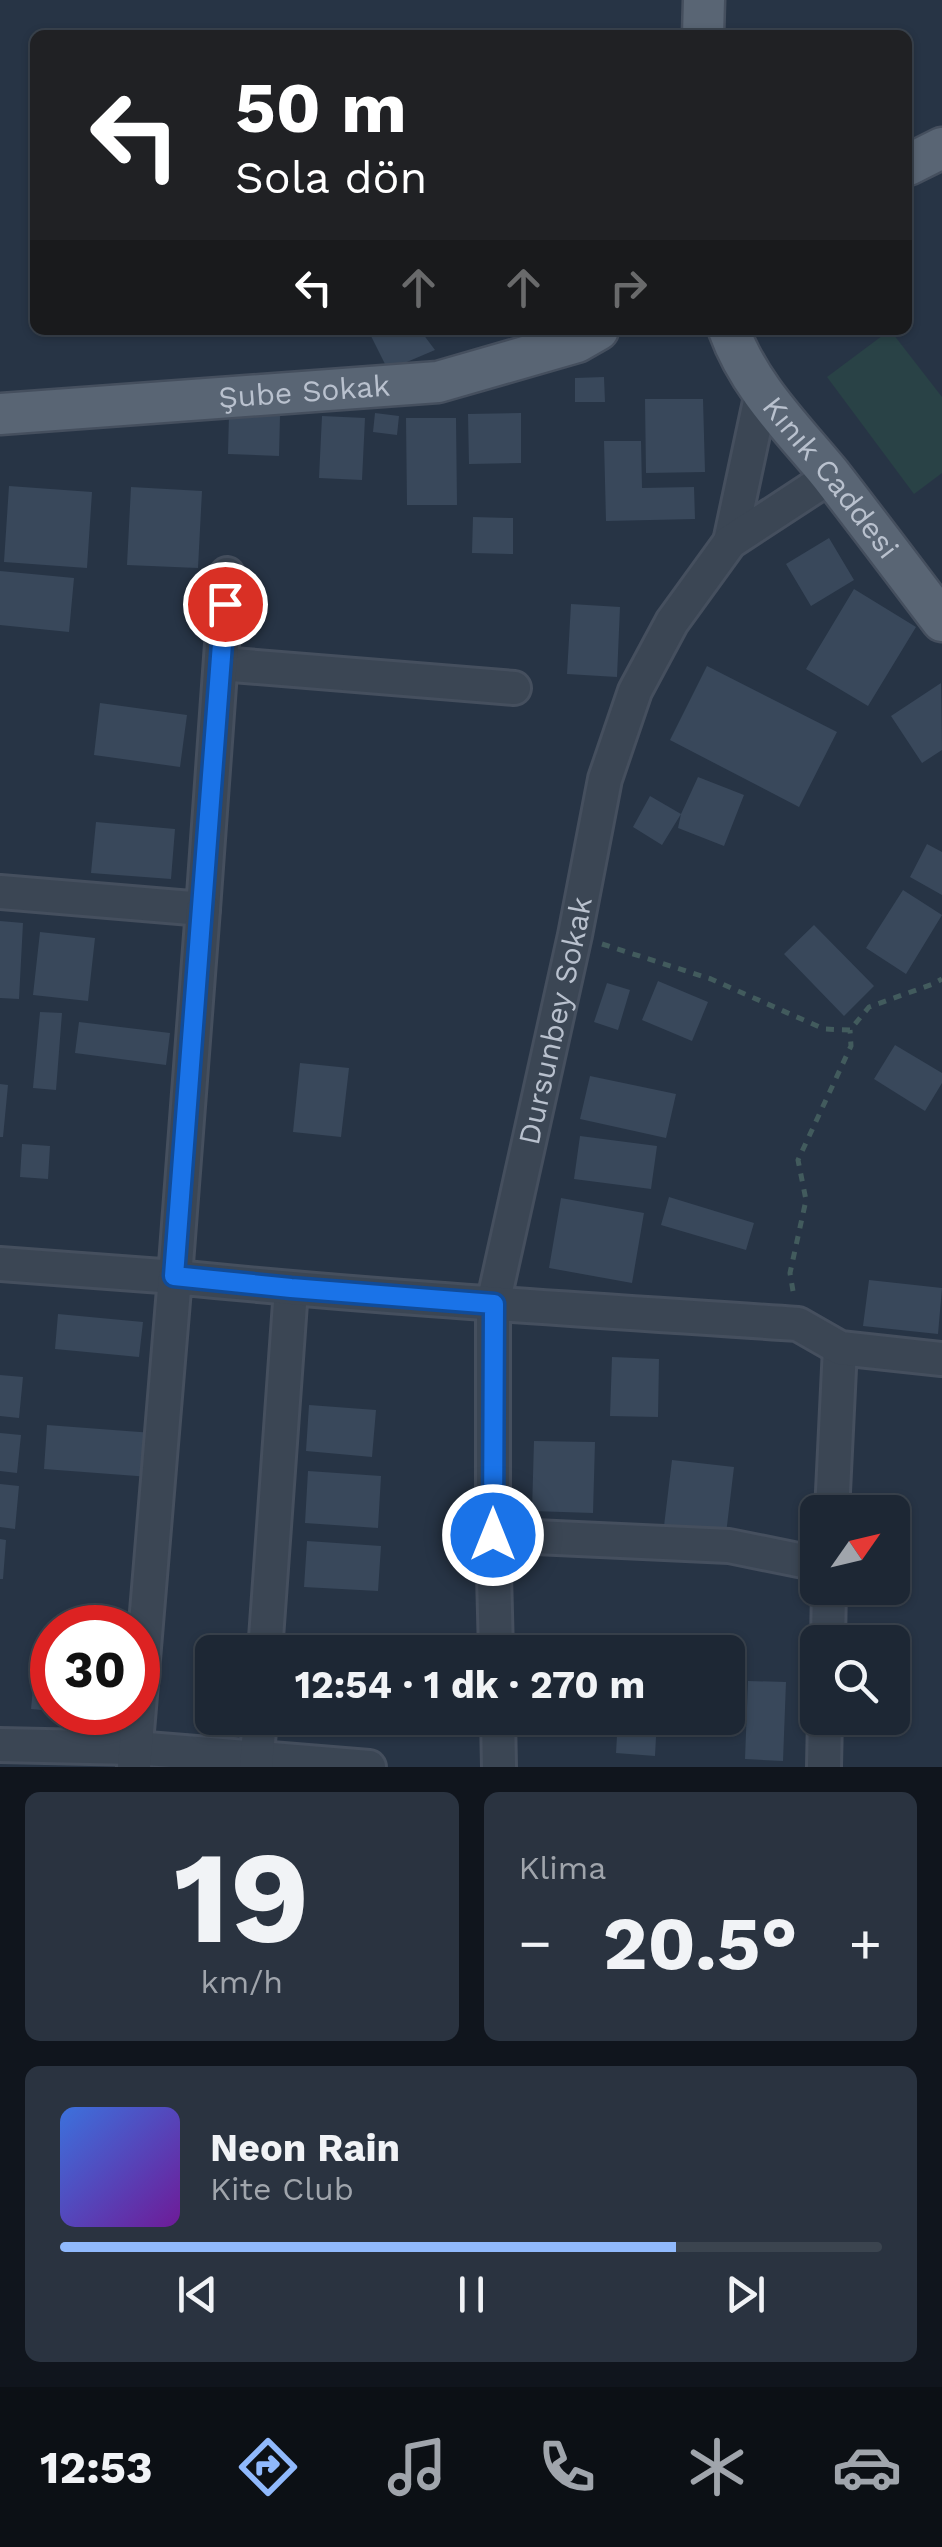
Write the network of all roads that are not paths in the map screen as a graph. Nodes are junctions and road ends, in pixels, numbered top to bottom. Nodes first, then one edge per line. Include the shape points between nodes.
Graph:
1 (704, 0) edge
2 (703, 30) edge
3 (942, 148) edge
4 (912, 164) edge
5 (590, 335) edge
6 (731, 335) edge
7 (762, 392) junction
8 (0, 414) edge
9 (831, 476) junction
10 (730, 542) junction
11 (227, 574) dead end
12 (942, 621) edge
13 (221, 664) junction
14 (514, 688) dead end
15 (0, 892) edge
16 (203, 909) junction
17 (0, 1264) edge
18 (174, 1276) junction
19 (291, 1288) junction
20 (494, 1304) junction
21 (840, 1348) junction
22 (942, 1359) edge
23 (833, 1495) edge
24 (493, 1535) junction
25 (800, 1560) edge
26 (266, 1635) edge
27 (496, 1635) edge
28 (258, 1735) edge
29 (498, 1735) edge
30 (825, 1735) edge
31 (0, 1745) edge
32 (134, 1758) edge
33 (256, 1763) edge
34 (370, 1767) edge
35 (499, 1767) edge
36 (824, 1767) edge

1 - 2 main road
3 - 4 main road
5 - 8 main road, Şube Sokak via 438,382
6 - 7 main road, Kınık Caddesi
7 - 9 main road, Kınık Caddesi
7 - 10 street
9 - 10 street, Dursunbey Sokak
9 - 12 main road, Kınık Caddesi
10 - 20 street, Dursunbey Sokak via 672,622 635,692 606,779
11 - 13 street
13 - 14 street
13 - 16 street
15 - 16 street
16 - 18 street
17 - 18 street
18 - 19 street
18 - 32 street
19 - 20 street
19 - 26 street
20 - 21 street via 798,1324
20 - 24 street, Dursunbey Sokak
21 - 22 street
21 - 23 street
24 - 25 street via 730,1546
24 - 27 street, Dursunbey Sokak
28 - 33 street
29 - 35 street
30 - 36 street
31 - 32 street
32 - 33 street
33 - 34 street

